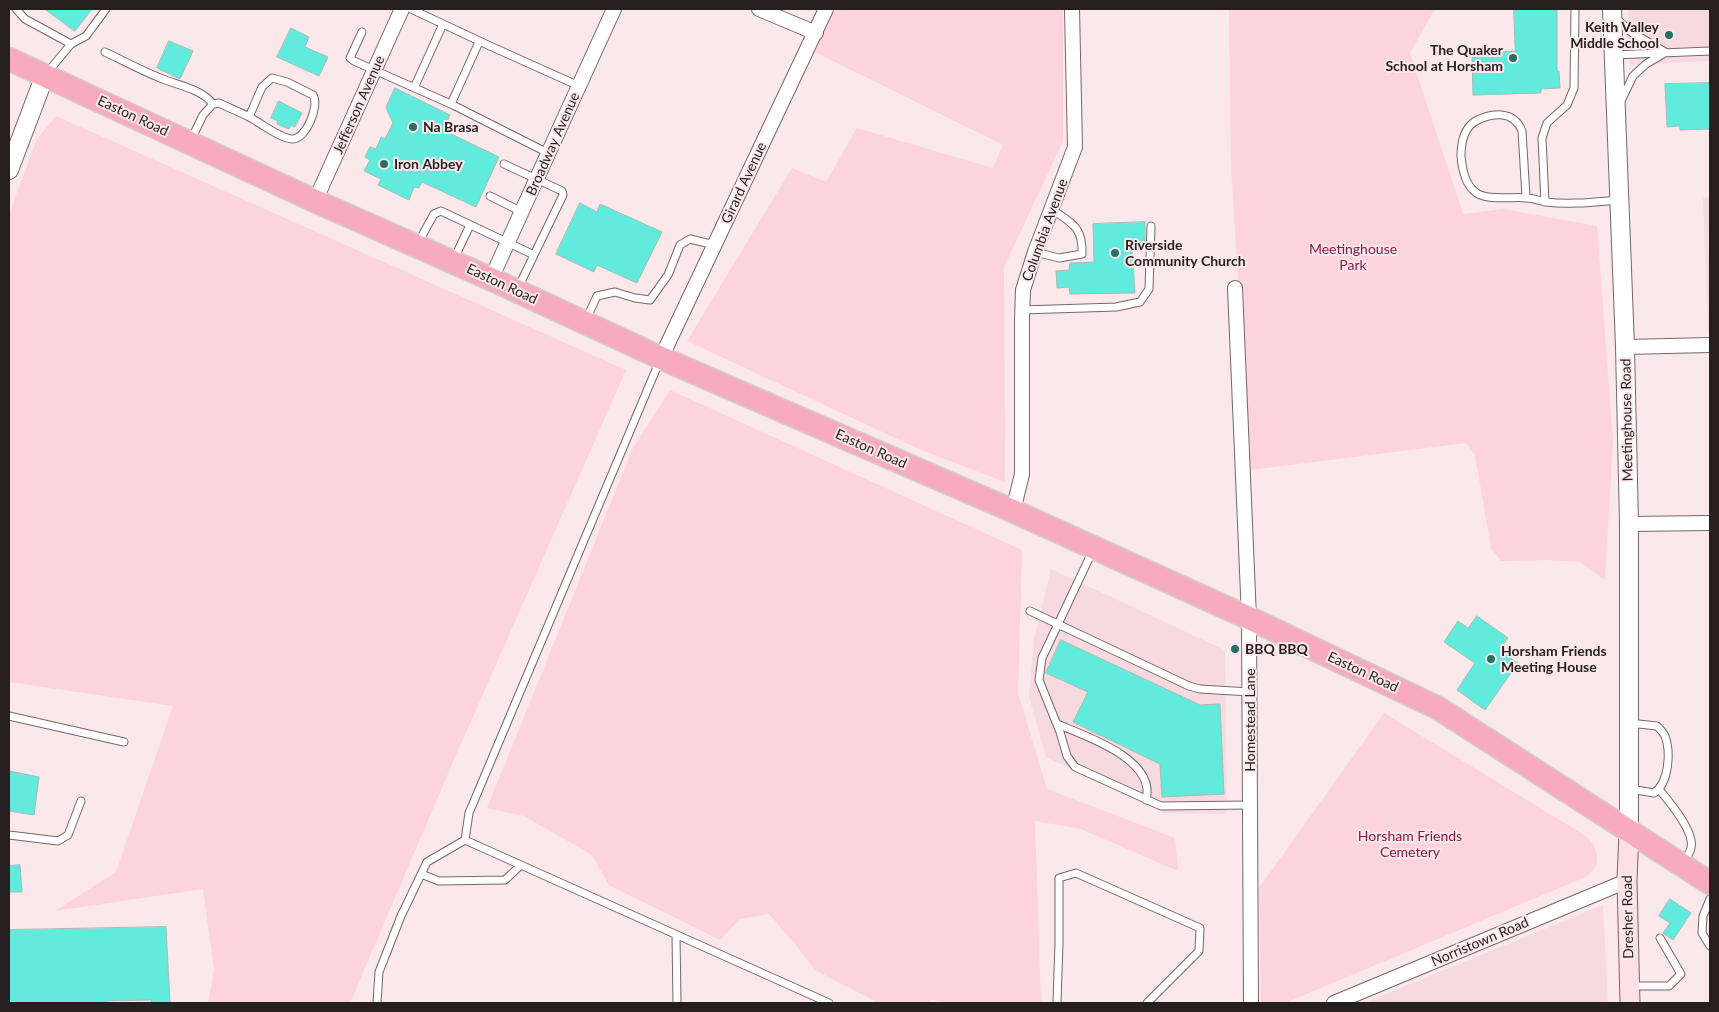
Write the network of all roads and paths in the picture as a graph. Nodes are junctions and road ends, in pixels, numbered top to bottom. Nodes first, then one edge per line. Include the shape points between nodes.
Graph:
1 (16, 9) edge
2 (106, 9) edge
3 (402, 9) edge
4 (411, 9) edge
5 (614, 9) edge
6 (759, 9) edge
7 (826, 9) edge
8 (1072, 9) edge
9 (1575, 9) edge
10 (1612, 11) edge
11 (443, 24) junction
12 (362, 32) dead end
13 (816, 33) junction
14 (480, 42) junction
15 (72, 44) junction
16 (1710, 51) edge
17 (105, 52) dead end
18 (1665, 52) junction
19 (1613, 55) junction
20 (9, 59) edge
21 (374, 70) junction
22 (46, 75) junction
23 (579, 86) junction
24 (414, 88) junction
25 (213, 104) junction
26 (451, 104) junction
27 (1616, 108) junction
28 (249, 117) junction
29 (190, 143) junction
30 (548, 153) junction
31 (504, 164) dead end
32 (9, 170) edge
33 (536, 179) junction
34 (490, 196) dead end
35 (1526, 198) junction
36 (1619, 200) junction
37 (315, 201) junction
38 (1545, 202) junction
39 (1051, 209) junction
40 (522, 212) junction
41 (470, 225) junction
42 (1152, 226) dead end
43 (508, 243) junction
44 (416, 245) junction
45 (715, 245) junction
46 (1035, 252) junction
47 (534, 255) junction
48 (453, 262) junction
49 (491, 279) junction
50 (1235, 288) dead end
51 (517, 291) junction
52 (1022, 310) junction
53 (585, 322) junction
54 (1710, 345) edge
55 (1625, 347) junction
56 (661, 358) junction
57 (1012, 511) junction
58 (1710, 523) edge
59 (1629, 524) junction
60 (1094, 548) junction
61 (1030, 611) dead end
62 (1250, 618) junction
63 (1058, 624) junction
64 (1250, 692) junction
65 (9, 716) edge
66 (1629, 723) junction
67 (1057, 724) junction
68 (124, 742) dead end
69 (1629, 789) junction
70 (1659, 789) junction
71 (1146, 800) junction
72 (81, 801) dead end
73 (1250, 805) junction
74 (1629, 831) junction
75 (9, 835) edge
76 (465, 840) junction
77 (1682, 865) junction
78 (521, 866) junction
79 (421, 874) junction
80 (1627, 881) junction
81 (1710, 883) edge
82 (1710, 899) edge
83 (676, 935) junction
84 (1660, 938) dead end
85 (1710, 946) edge
86 (1630, 995) edge
87 (377, 1003) edge
88 (677, 1003) edge
89 (829, 1003) edge
90 (1057, 1003) edge
91 (1147, 1003) edge
92 (1251, 1003) edge
93 (1334, 1003) edge

1 - 15 lane via 25,19
2 - 15 lane via 86,36
3 - 21 street, Jefferson Avenue
4 - 11 lane
5 - 23 street, Broadway Avenue
6 - 13 street
7 - 13 street, Girard Avenue
8 - 39 street, Columbia Avenue via 1076,147
9 - 38 lane via 1574,88 1567,105 1551,118 1542,138
10 - 18 lane via 1631,32
10 - 19 street, Meetinghouse Road
11 - 14 lane
11 - 24 lane
12 - 21 lane via 350,58
13 - 45 street, Girard Avenue
14 - 23 lane
14 - 26 lane
15 - 22 lane
16 - 18 lane
17 - 25 lane via 200,94
18 - 19 lane
18 - 27 lane via 1633,76
19 - 27 street, Meetinghouse Road
20 - 22 highway, Easton Road
21 - 24 lane
21 - 37 street, Jefferson Avenue
22 - 29 highway, Easton Road
22 - 32 street
23 - 30 street, Broadway Avenue
24 - 26 lane
25 - 28 lane via 218,103
25 - 29 lane via 203,115
26 - 30 lane
27 - 36 street, Meetinghouse Road
28 - 28 lane via 284,137 299,138 316,103 313,95 272,78 262,86
29 - 37 highway, Easton Road
30 - 33 street, Broadway Avenue
31 - 33 lane
33 - 40 street, Broadway Avenue
33 - 47 lane via 562,191 563,195
34 - 40 lane
35 - 35 lane via 1488,197 1475,192 1465,178 1462,142 1468,127 1481,118 1496,114 1512,117 1519,123
35 - 38 lane
36 - 38 lane
36 - 55 street, Meetinghouse Road
37 - 44 highway, Easton Road
39 - 46 street, Columbia Avenue
39 - 46 lane via 1074,224 1082,240 1082,254 1060,258
40 - 43 street, Broadway Avenue
41 - 43 lane
41 - 44 lane via 441,211 434,214
41 - 48 lane
42 - 52 lane via 1149,289 1140,302 1116,307
43 - 47 lane
43 - 49 street, Broadway Avenue
44 - 48 highway, Easton Road
45 - 53 lane via 690,238 680,245 668,275 650,300 615,292 597,296
45 - 56 street, Girard Avenue
46 - 52 street, Columbia Avenue via 1023,290
47 - 51 lane
48 - 49 highway, Easton Road
49 - 51 highway, Easton Road
50 - 62 street, Homestead Lane
51 - 53 highway, Easton Road
52 - 57 street, Columbia Avenue via 1022,474
53 - 56 highway, Easton Road
54 - 55 street
55 - 59 street, Meetinghouse Road
56 - 57 highway, Easton Road
56 - 76 lane via 468,813
57 - 60 highway, Easton Road
58 - 59 street
59 - 66 street, Meetinghouse Road
60 - 62 highway, Easton Road
60 - 63 lane
61 - 63 lane
62 - 64 street, Homestead Lane
62 - 74 highway, Easton Road via 1438,708
63 - 64 lane via 1189,686
63 - 67 lane via 1042,658 1039,680
64 - 73 street, Homestead Lane
65 - 68 lane
66 - 69 street, Meetinghouse Road
66 - 70 lane via 1657,726 1664,734 1668,753
67 - 71 lane via 1067,756 1075,767
67 - 71 lane via 1122,754 1132,762 1144,779 1148,792
69 - 70 lane via 1654,793
69 - 74 street, Meetinghouse Road
70 - 77 lane via 1688,830 1692,848
71 - 73 lane via 1161,806
72 - 75 lane via 68,835 58,842
73 - 92 street, Homestead Lane
74 - 77 highway, Easton Road
74 - 80 main road, Dresher Road
76 - 78 lane
76 - 79 lane via 427,862
77 - 81 highway, Easton Road
78 - 79 lane via 505,880 439,882
78 - 83 lane
79 - 87 lane via 379,972
80 - 86 main road, Dresher Road
80 - 93 street, Norristown Road
82 - 85 lane via 1703,916 1702,933
83 - 88 lane
83 - 89 lane
84 - 86 lane via 1681,974 1669,986
90 - 91 lane via 1059,878 1076,873 1200,928 1199,951

